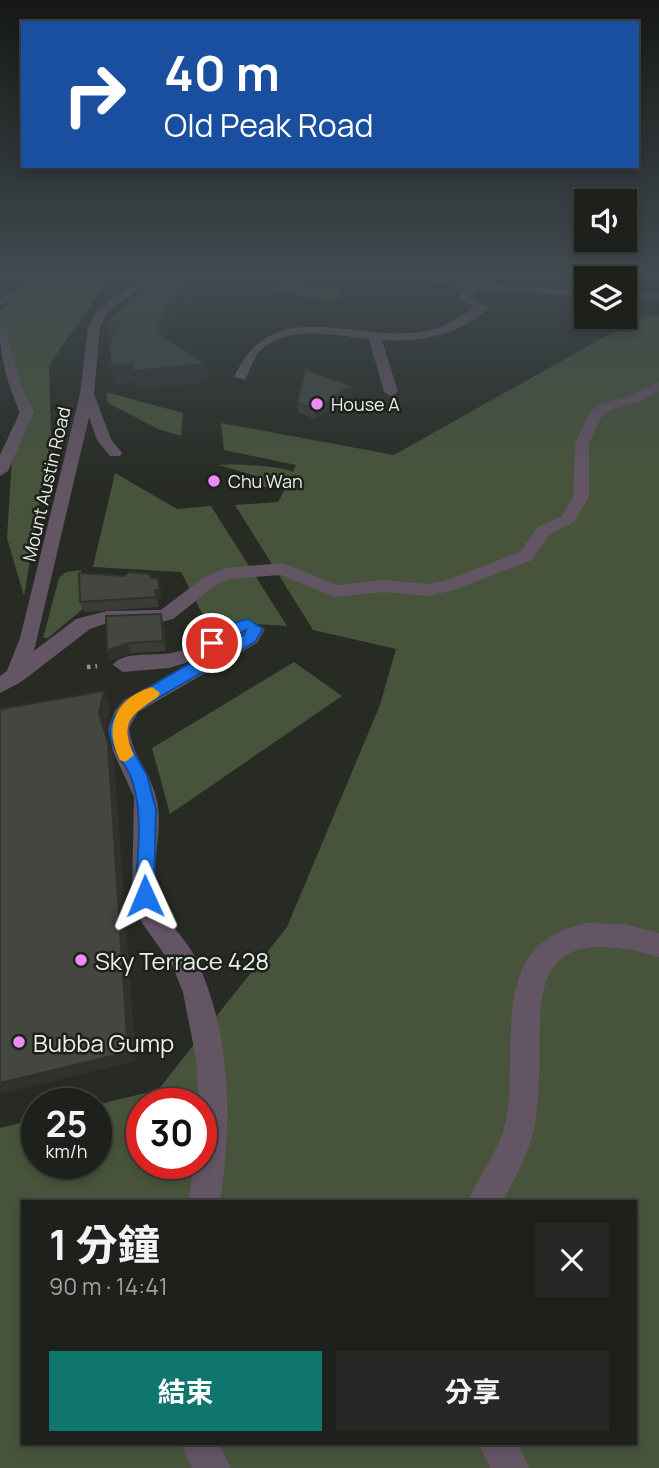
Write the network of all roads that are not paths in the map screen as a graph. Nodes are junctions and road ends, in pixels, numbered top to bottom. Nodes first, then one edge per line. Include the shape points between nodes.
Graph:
1 (4, 346) edge
2 (92, 346) edge
3 (260, 346) edge
4 (377, 346) edge
5 (240, 377) dead end
6 (659, 386) edge
7 (391, 392) dead end
8 (87, 394) junction
9 (115, 453) dead end
10 (0, 471) edge
11 (123, 665) dead end
12 (7, 682) edge
13 (659, 945) edge
14 (204, 1200) edge
15 (485, 1200) edge
16 (200, 1445) edge
17 (498, 1445) edge
18 (212, 1468) edge
19 (510, 1468) edge

1 - 10 street via 27,412
2 - 8 street, Mount Austin Road
3 - 5 street
4 - 7 street
6 - 12 street via 596,414 582,443 581,497 568,519 544,531 526,556 431,590 384,586 335,591 284,569 226,574 167,615 107,617 83,624
8 - 9 street via 104,440
8 - 12 street, Mount Austin Road via 29,638
11 - 14 street via 179,658 238,626 248,624 256,629 250,638 131,706 122,716 118,733 146,800 146,904 188,969 210,1059 213,1122
13 - 15 street via 623,936 590,936 561,944 539,961 529,985 521,1120 508,1159
16 - 18 street
17 - 19 street

